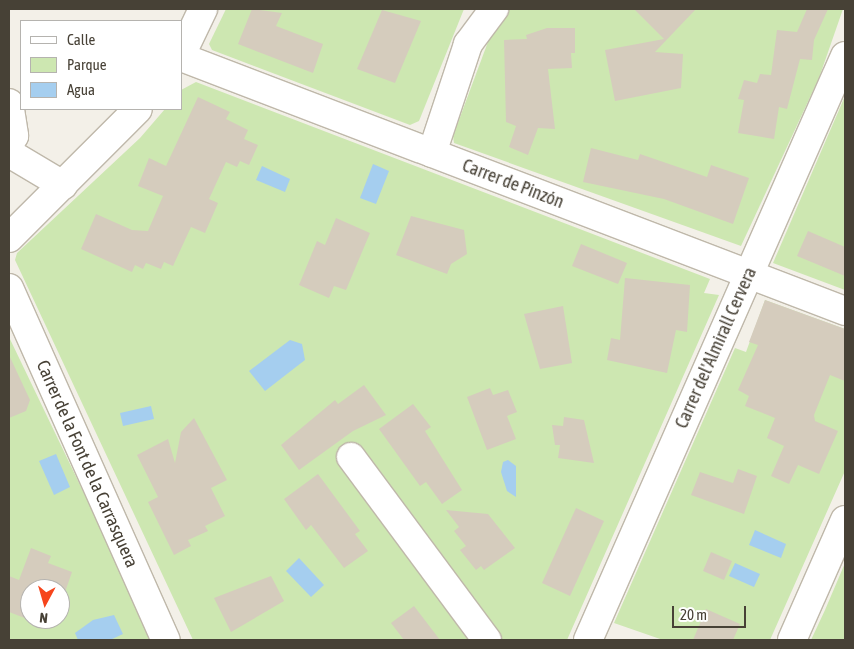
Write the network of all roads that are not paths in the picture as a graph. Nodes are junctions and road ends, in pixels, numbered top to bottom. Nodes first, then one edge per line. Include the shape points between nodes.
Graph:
1 (203, 9) edge
2 (494, 9) edge
3 (182, 54) edge
4 (182, 56) edge
5 (845, 56) edge
6 (9, 103) edge
7 (137, 110) edge
8 (9, 145) edge
9 (9, 153) edge
10 (432, 153) junction
11 (63, 185) junction
12 (9, 238) edge
13 (749, 275) junction
14 (9, 288) edge
15 (845, 310) edge
16 (351, 457) dead end
17 (845, 520) edge
18 (166, 640) edge
19 (487, 640) edge
20 (588, 640) edge
21 (792, 640) edge

1 - 3 street
2 - 10 street via 468,44
4 - 10 street, Carrer de Pinzón
5 - 13 street, Carrer del'Almirall Cervera
6 - 8 street via 14,136
7 - 11 street
9 - 11 street
10 - 13 street, Carrer de Pinzón
11 - 12 street
13 - 15 street, Carrer de Pinzón
13 - 20 street, Carrer del'Almirall Cervera
14 - 18 street, Carrer de la Font de la Carrasquera
16 - 19 street
17 - 21 street

